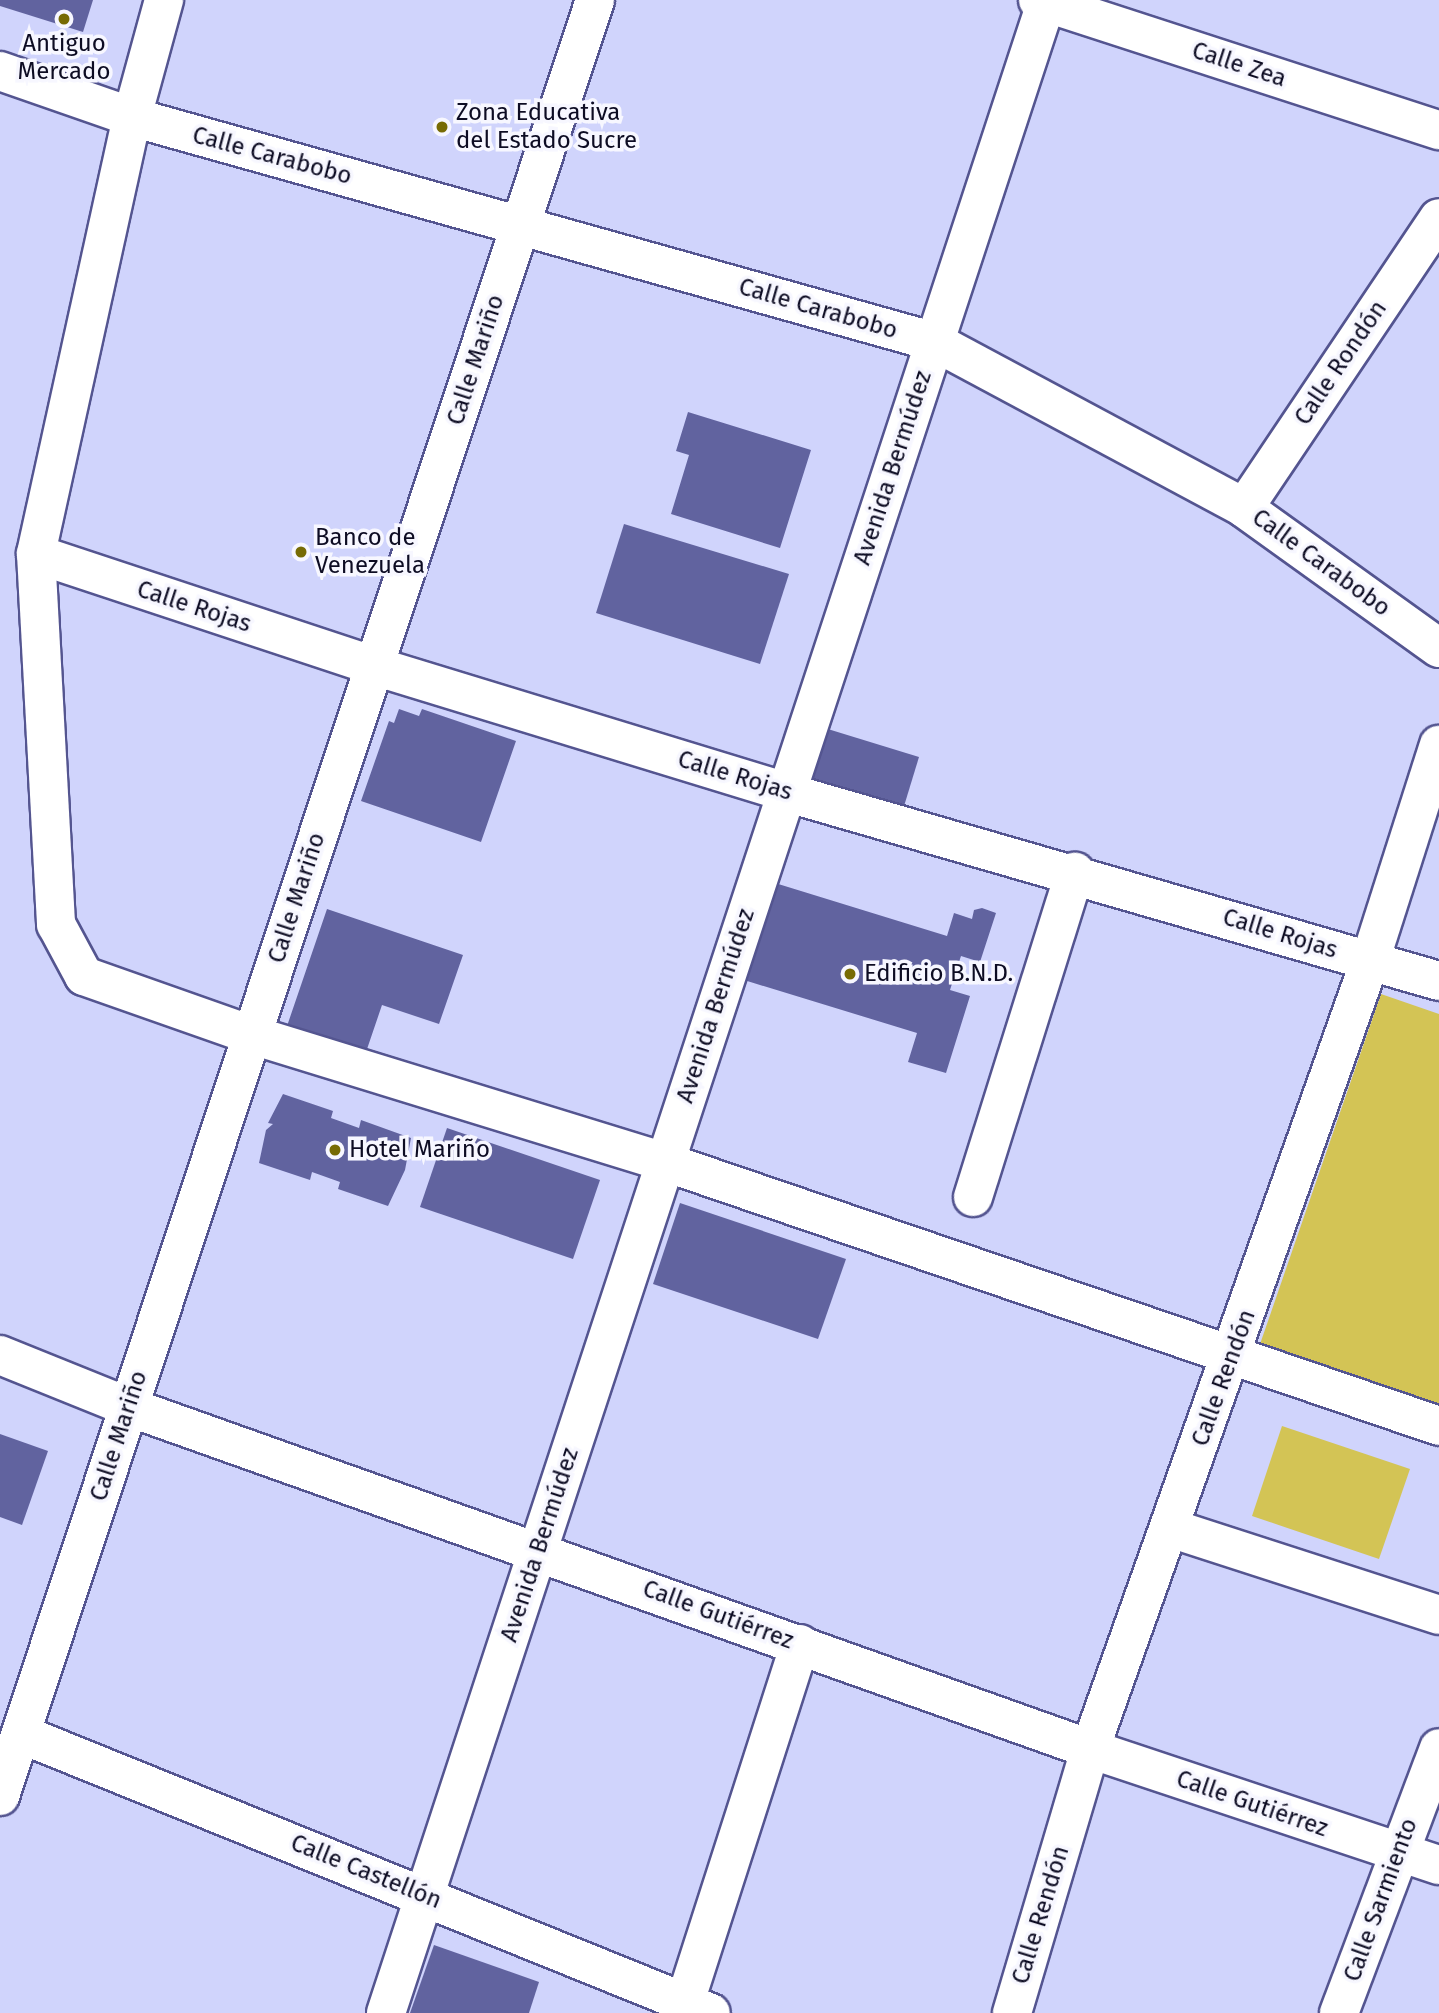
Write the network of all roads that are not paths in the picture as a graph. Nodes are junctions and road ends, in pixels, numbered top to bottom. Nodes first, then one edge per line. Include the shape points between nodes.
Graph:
1 (164, 0) edge
2 (595, 0) edge
3 (1044, 1) edge
4 (0, 71) edge
5 (132, 117) junction
6 (1439, 130) edge
7 (1439, 218) edge
8 (521, 225) junction
9 (934, 342) junction
10 (1244, 508) junction
11 (36, 554) junction
12 (1439, 648) edge
13 (374, 666) junction
14 (1439, 745) edge
15 (785, 792) junction
16 (1075, 872) junction
17 (1370, 961) junction
18 (1439, 981) edge
19 (252, 1035) junction
20 (665, 1163) junction
21 (973, 1197) dead end
22 (0, 1355) edge
23 (1232, 1357) junction
24 (129, 1407) junction
25 (1439, 1426) edge
26 (1170, 1528) junction
27 (538, 1551) junction
28 (1439, 1615) edge
29 (800, 1644) junction
30 (20, 1734) junction
31 (1439, 1748) edge
32 (1090, 1749) junction
33 (0, 1796) edge
34 (1397, 1853) junction
35 (1439, 1865) edge
36 (425, 1896) junction
37 (698, 2008) edge
38 (386, 2013) edge
39 (1012, 2013) edge
40 (1339, 2013) edge

1 - 5 street
2 - 8 street, Calle Mariño
3 - 6 street, Calle Zea
3 - 9 street, Avenida Bermúdez
4 - 5 street, Calle Carabobo
5 - 8 street, Calle Carabobo
5 - 11 street
7 - 10 street, Calle Rondón
8 - 9 street, Calle Carabobo
8 - 13 street, Calle Mariño
9 - 10 street, Calle Carabobo
9 - 15 street, Avenida Bermúdez
10 - 12 street, Calle Carabobo
11 - 13 street, Calle Rojas
11 - 19 street via 56,924 84,976
13 - 15 street, Calle Rojas
13 - 19 street, Calle Mariño
14 - 17 street, Calle Rendón
15 - 16 street, Calle Rojas
15 - 20 street, Avenida Bermúdez
16 - 17 street, Calle Rojas
16 - 21 street
17 - 18 street, Calle Rojas
17 - 23 street, Calle Rendón
19 - 20 street
19 - 24 street, Calle Mariño
20 - 23 street
20 - 27 street, Avenida Bermúdez
22 - 24 street, Calle Gutiérrez
23 - 25 street
23 - 26 street, Calle Rendón
24 - 27 street, Calle Gutiérrez
24 - 30 street, Calle Mariño
26 - 28 street
26 - 32 street, Calle Rendón
27 - 29 street, Calle Gutiérrez
27 - 36 street, Avenida Bermúdez
29 - 32 street, Calle Gutiérrez
29 - 37 street
30 - 33 street, Calle Mariño
30 - 36 street, Calle Castellón
31 - 34 street, Calle Sarmiento
32 - 34 street, Calle Gutiérrez
32 - 39 street, Calle Rendón
34 - 35 street, Calle Gutiérrez
34 - 40 street, Calle Sarmiento
36 - 37 street, Calle Castellón
36 - 38 street, Avenida Bermúdez

